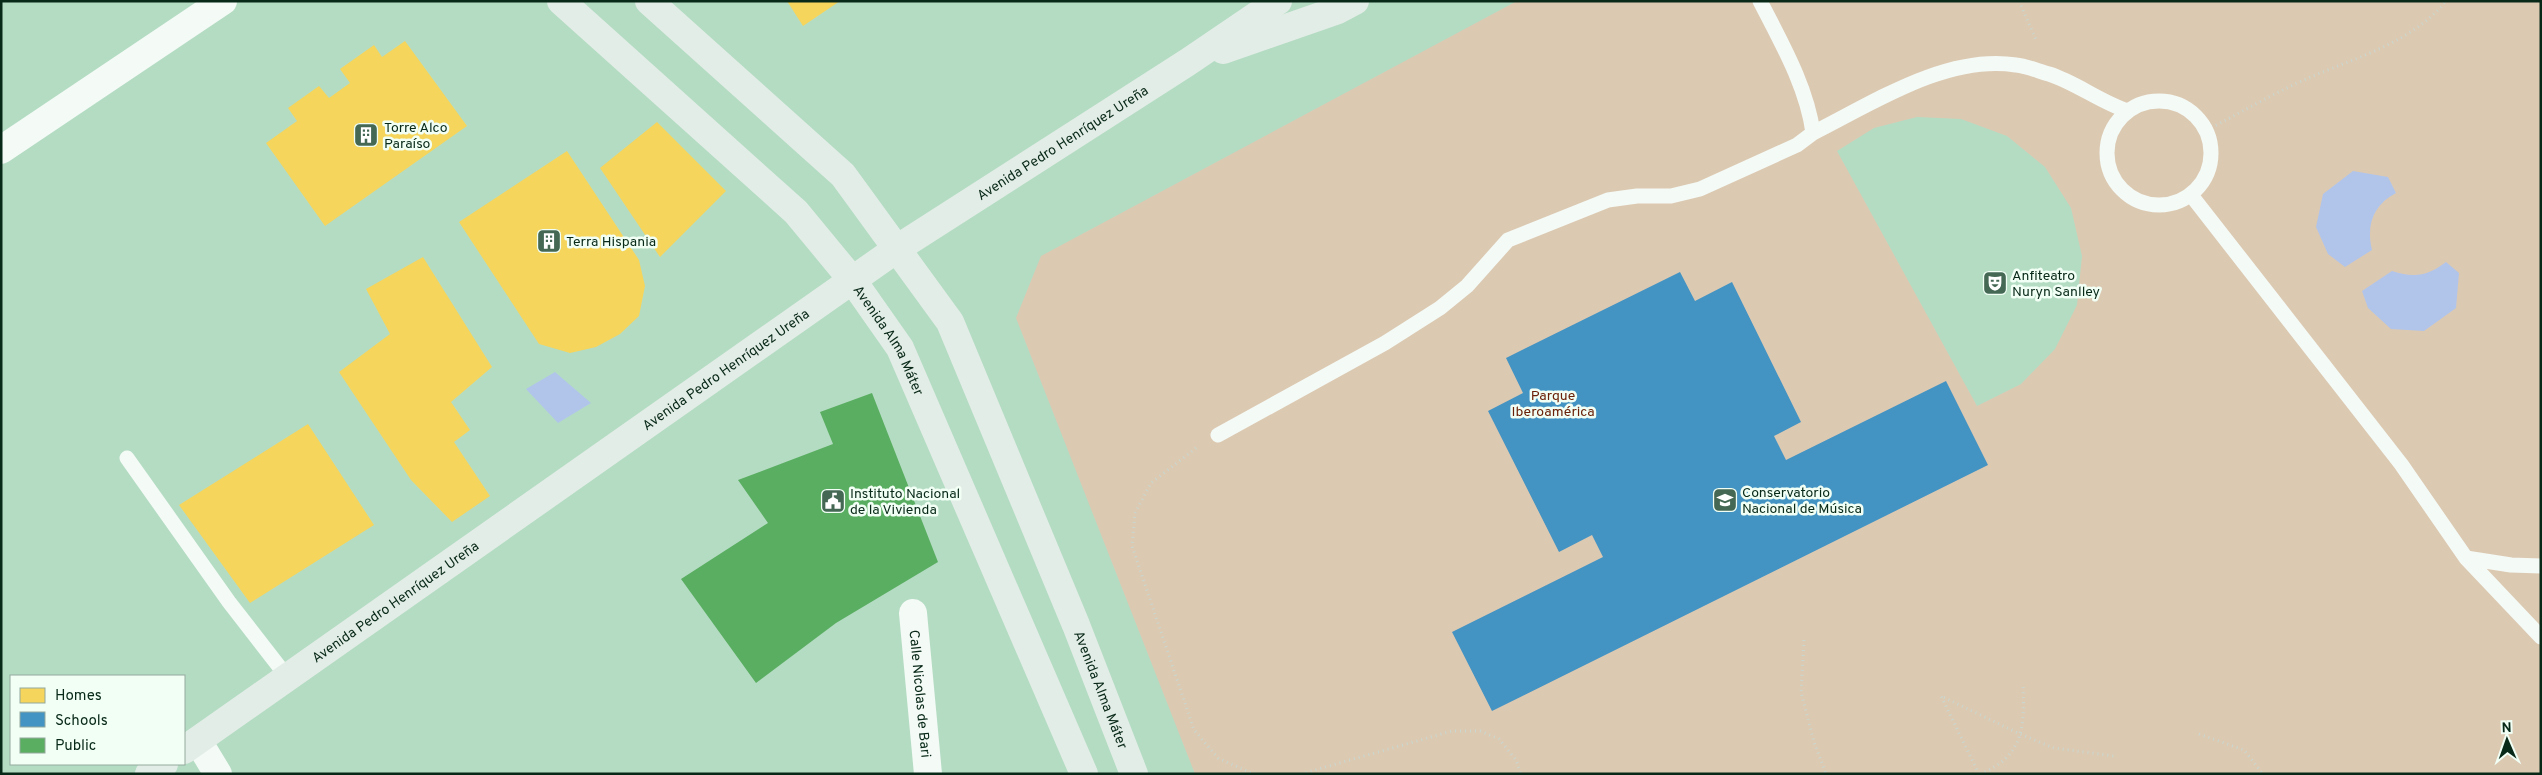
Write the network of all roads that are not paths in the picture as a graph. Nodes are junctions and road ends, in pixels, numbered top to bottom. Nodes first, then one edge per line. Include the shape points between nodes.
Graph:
1 (223, 1) edge
2 (561, 1) edge
3 (649, 1) edge
4 (1278, 1) edge
5 (1355, 1) edge
6 (1760, 1) edge
7 (1188, 62) junction
8 (2128, 111) junction
9 (1813, 132) junction
10 (1, 150) edge
11 (2191, 195) junction
12 (898, 248) junction
13 (853, 281) junction
14 (1218, 435) road end
15 (127, 458) dead end
16 (2466, 558) junction
17 (2541, 566) edge
18 (913, 613) dead end
19 (2541, 637) edge
20 (288, 678) junction
21 (191, 746) edge
22 (162, 765) edge
23 (148, 774) edge
24 (218, 774) edge
25 (928, 774) edge
26 (1084, 774) edge
27 (1134, 774) edge

1 - 10 street
2 - 13 main road, Avenida Alma Máter via 796,212
3 - 12 main road, Avenida Alma Máter via 843,175
4 - 7 main road, Avenida Pedro Henríquez Ureña
5 - 7 main road via 1338,10
6 - 9 lane via 1783,45 1807,104
7 - 12 main road, Avenida Pedro Henríquez Ureña
8 - 9 lane via 2051,75 2017,65 1987,63 1960,67 1910,84
8 - 11 lane via 2142,104 2172,102 2198,117 2211,144 2209,172
8 - 11 lane via 2114,126 2107,146 2108,166 2117,185 2132,199 2152,205 2173,204
9 - 14 lane via 1797,145 1700,189 1671,196 1608,200 1508,240 1467,286 1440,308 1386,343
11 - 16 lane via 2401,464
12 - 13 main road, Avenida Pedro Henríquez Ureña
12 - 27 main road, Avenida Alma Máter via 950,322
13 - 20 main road, Avenida Pedro Henríquez Ureña
13 - 26 main road, Avenida Alma Máter via 900,348
15 - 20 lane via 229,602
16 - 17 lane
16 - 19 lane
18 - 25 street, Calle Nicolas de Bari
20 - 21 main road, Avenida Pedro Henríquez Ureña
21 - 24 street
22 - 23 main road

